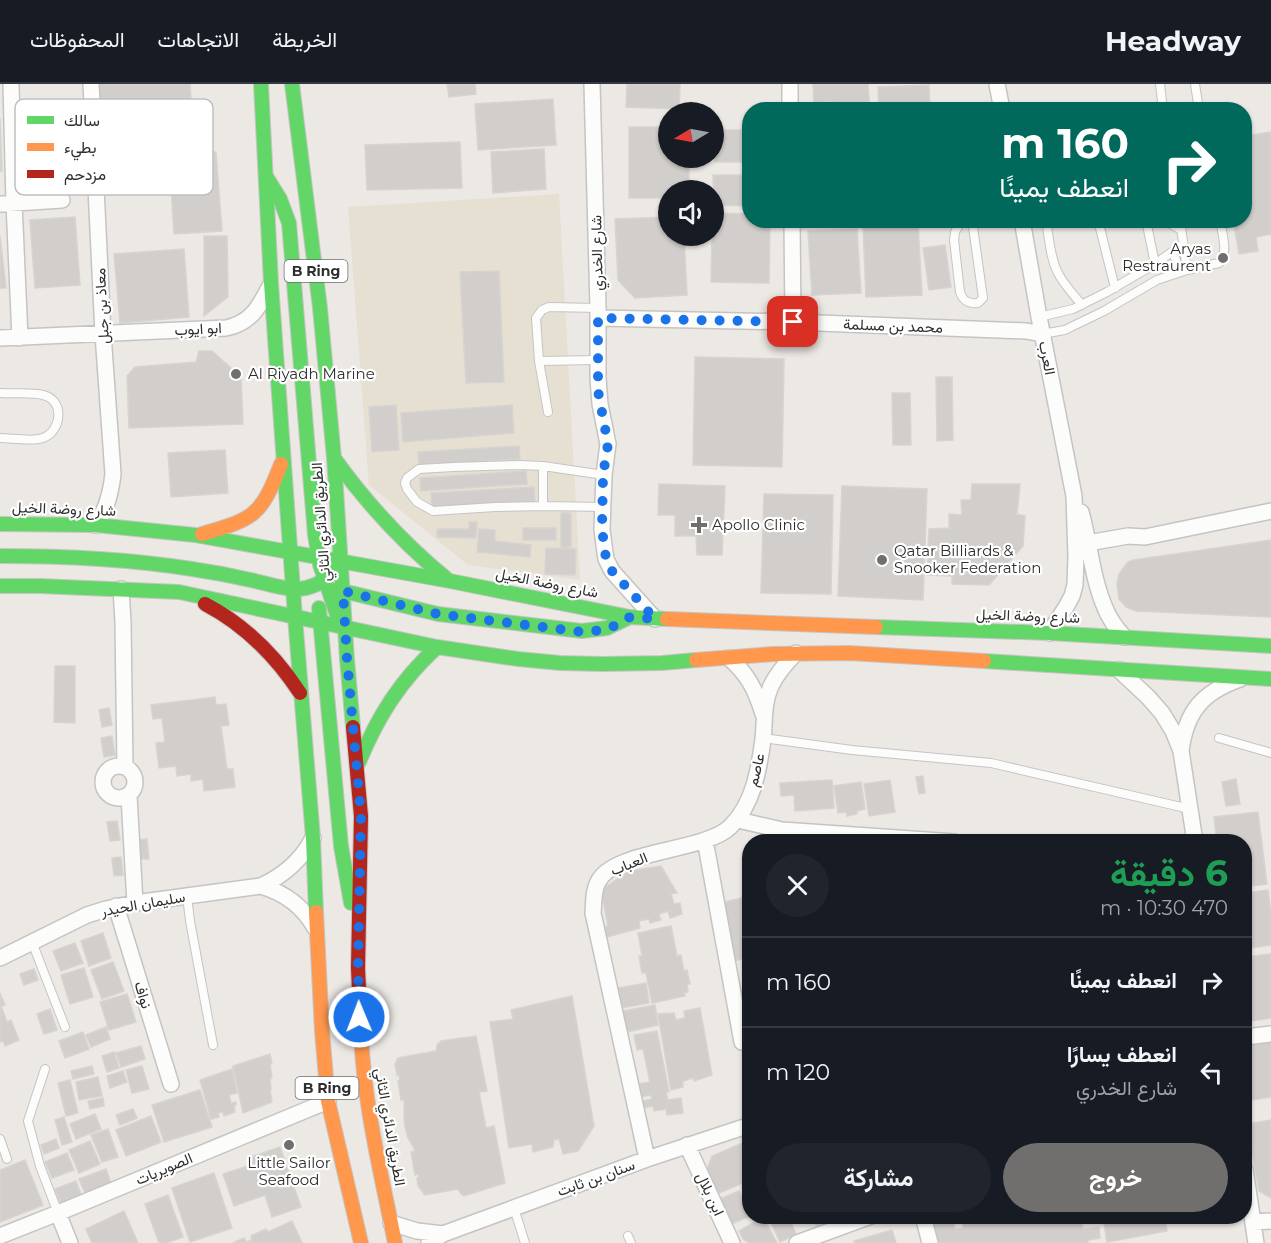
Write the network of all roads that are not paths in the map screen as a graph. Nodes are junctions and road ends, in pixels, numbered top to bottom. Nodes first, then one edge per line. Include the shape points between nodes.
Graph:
1 (11, 84) edge
2 (91, 84) edge
3 (261, 84) edge
4 (292, 84) edge
5 (592, 84) edge
6 (790, 84) edge
7 (997, 84) edge
8 (1160, 84) edge
9 (1195, 84) edge
10 (92, 99) edge
11 (790, 102) edge
12 (1000, 102) edge
13 (1162, 102) edge
14 (1198, 102) edge
15 (266, 177) junction
16 (96, 195) edge
17 (62, 200) dead end
18 (7, 203) edge
19 (792, 228) edge
20 (957, 228) edge
21 (973, 228) edge
22 (1023, 228) edge
23 (1047, 228) edge
24 (1100, 228) edge
25 (1148, 228) edge
26 (1178, 228) edge
27 (1221, 228) edge
28 (1181, 230) joint
29 (1183, 244) junction
30 (1172, 252) junction
31 (1155, 264) junction
32 (1187, 270) junction
33 (1175, 274) junction
34 (271, 283) junction
35 (1115, 288) junction
36 (1082, 305) junction
37 (598, 313) junction
38 (1039, 317) junction
39 (793, 322) junction
40 (1042, 333) junction
41 (103, 334) junction
42 (0, 338) edge
43 (20, 338) junction
44 (539, 360) junction
45 (598, 360) junction
46 (0, 393) edge
47 (548, 412) dead end
48 (0, 438) edge
49 (284, 454) junction
50 (334, 458) junction
51 (543, 466) junction
52 (603, 475) junction
53 (1074, 496) junction
54 (543, 506) junction
55 (603, 507) junction
56 (1271, 511) edge
57 (0, 524) edge
58 (96, 525) junction
59 (195, 536) junction
60 (1089, 547) junction
61 (291, 553) junction
62 (0, 556) edge
63 (318, 557) junction
64 (341, 561) junction
65 (450, 581) junction
66 (320, 583) junction
67 (0, 586) edge
68 (121, 589) junction
69 (293, 589) junction
70 (179, 592) junction
71 (295, 617) junction
72 (630, 617) junction
73 (655, 619) junction
74 (321, 623) junction
75 (345, 627) junction
76 (1049, 633) junction
77 (1124, 638) junction
78 (1271, 646) edge
79 (437, 647) junction
80 (796, 653) junction
81 (729, 658) junction
82 (1119, 670) junction
83 (1244, 678) junction
84 (1271, 679) edge
85 (302, 696) junction
86 (763, 714) junction
87 (763, 738) junction
88 (1219, 738) dead end
89 (1181, 750) junction
90 (1271, 753) edge
91 (357, 766) junction
92 (125, 767) junction
93 (129, 796) junction
94 (1191, 810) junction
95 (738, 820) junction
96 (820, 834) edge
97 (1194, 834) edge
98 (313, 838) junction
99 (705, 840) junction
100 (261, 886) junction
101 (187, 896) junction
102 (135, 903) junction
103 (116, 906) junction
104 (316, 930) junction
105 (359, 934) junction
106 (32, 942) junction
107 (0, 958) edge
108 (65, 1027) dead end
109 (1271, 1034) edge
110 (1252, 1036) edge
111 (742, 1042) dead end
112 (213, 1045) dead end
113 (45, 1069) dead end
114 (171, 1084) dead end
115 (328, 1101) junction
116 (742, 1128) edge
117 (0, 1139) edge
118 (687, 1145) junction
119 (7, 1159) dead end
120 (647, 1160) junction
121 (514, 1208) junction
122 (58, 1214) junction
123 (1252, 1215) edge
124 (1271, 1221) edge
125 (1253, 1222) junction
126 (391, 1223) junction
127 (849, 1224) edge
128 (925, 1224) edge
129 (443, 1234) junction
130 (0, 1236) edge
131 (70, 1243) edge
132 (361, 1243) edge
133 (395, 1243) edge
134 (429, 1243) edge
135 (525, 1243) edge
136 (732, 1243) edge
137 (797, 1243) edge
138 (930, 1243) edge
139 (1256, 1243) edge

1 - 18 street
2 - 10 street, معاذ بن جبل
3 - 15 main road, B Ring
4 - 50 main road, الطريق الدائري الثاني / B Ring
5 - 37 street, شارع الخدري
6 - 11 street
7 - 12 street
8 - 13 lane
9 - 14 lane
15 - 34 main road, B Ring
15 - 63 main road via 276,190 289,223
16 - 41 street, معاذ بن جبل
17 - 18 street
18 - 43 street
19 - 39 street
20 - 21 lane via 954,240 960,292 965,302 971,304 983,298
22 - 38 street, العرب
23 - 36 lane via 1057,272
24 - 35 lane
25 - 31 lane
26 - 28 lane
27 - 32 lane via 1225,253 1219,263
28 - 29 lane
29 - 30 lane
29 - 32 lane
30 - 31 lane
30 - 33 lane
31 - 35 lane
32 - 33 lane
33 - 40 lane via 1065,330
34 - 41 street, ابو ايوب via 260,306 237,326
34 - 49 main road, B Ring
35 - 36 lane
36 - 38 lane
37 - 39 street, محمد بن مسلمة
37 - 44 lane via 542,310 536,318
37 - 45 street, شارع الخدري
38 - 40 street, العرب
39 - 40 street, محمد بن مسلمة
40 - 53 street, العرب
41 - 43 street, ابو ايوب
41 - 58 street, معاذ بن جبل via 113,474 108,504
42 - 43 street, ابو ايوب
44 - 45 lane
44 - 47 lane
45 - 52 street, شارع الخدري via 600,404 608,444
46 - 48 lane via 42,394 54,402 59,416 55,429 45,437
49 - 59 main road via 259,509 234,525
49 - 61 main road, B Ring
50 - 64 main road, الطريق الدائري الثاني / B Ring
50 - 65 main road via 380,518
51 - 52 lane
51 - 54 lane
51 - 54 lane via 419,469 405,483 417,502 432,511
52 - 55 street, شارع الخدري
53 - 60 street, العرب
53 - 76 street, العرب via 1075,585
54 - 55 lane
55 - 73 street, شارع الخدري via 606,559
56 - 60 street via 1146,537 1130,544
57 - 58 main road, شارع روضة الخيل
58 - 59 main road, شارع روضة الخيل
59 - 61 main road, شارع روضة الخيل
60 - 77 street, العرب via 1106,611
61 - 63 main road, شارع روضة الخيل
61 - 66 main road
61 - 69 main road, B Ring
62 - 69 main road via 151,563
63 - 64 main road, شارع روضة الخيل
63 - 66 main road
64 - 65 main road, شارع روضة الخيل
64 - 66 main road
65 - 72 main road, شارع روضة الخيل
66 - 69 main road
66 - 71 main road
66 - 72 main road via 438,614 582,632 603,630
66 - 74 main road
66 - 75 main road, الطريق الدائري الثاني / B Ring
67 - 68 main road
68 - 70 main road
68 - 92 street
69 - 71 main road, B Ring
70 - 71 main road
70 - 85 main road via 217,610 250,633 279,663
71 - 74 main road
71 - 85 main road, B Ring
72 - 73 main road, شارع روضة الخيل
73 - 76 main road, شارع روضة الخيل
74 - 75 main road
74 - 105 main road via 341,846
75 - 79 main road
75 - 91 main road, الطريق الدائري الثاني / B Ring
76 - 77 main road, شارع روضة الخيل
77 - 78 main road, شارع روضة الخيل
79 - 81 main road via 519,659 602,664
79 - 91 main road via 407,675 383,708
80 - 81 main road
80 - 82 main road via 875,654
80 - 86 street, عاصم via 771,686
81 - 86 street, عاصم via 751,682
82 - 83 main road
82 - 89 street via 1162,713
83 - 84 main road
83 - 89 street via 1212,692 1200,703 1190,718
85 - 98 main road, B Ring
86 - 87 street, عاصم
87 - 94 lane via 990,763
87 - 95 street, عاصم via 755,786
88 - 90 lane
89 - 94 street
91 - 105 main road, الطريق الدائري الثاني / B Ring via 361,816
92 - 93 street via 136,780
92 - 93 street via 109,770 103,786 112,797
93 - 102 street
94 - 97 street
95 - 96 street
95 - 99 street, عاصم via 726,831
98 - 100 street, سليمان الحيدر via 292,867
98 - 104 main road, B Ring
99 - 111 street
99 - 120 street, العباب via 609,870 594,893 594,913
100 - 101 street, سليمان الحيدر
100 - 104 street, سليمان الحيدر via 294,901
101 - 102 street, سليمان الحيدر
101 - 112 lane
102 - 103 street, سليمان الحيدر
103 - 106 street, سليمان الحيدر via 87,915
103 - 114 street, نواف
104 - 115 main road, B Ring
105 - 126 main road, الطريق الدائري الثاني / B Ring via 359,1017 365,1094
106 - 107 street, سليمان الحيدر
106 - 108 lane
109 - 110 street
113 - 122 lane via 28,1121
115 - 122 street, الصويريات
115 - 132 main road, B Ring
116 - 118 street, سنان بن ثابت
117 - 119 lane
118 - 120 street, سنان بن ثابت
118 - 136 street, ابن بلال
120 - 121 street, سنان بن ثابت
121 - 129 street, سنان بن ثابت
121 - 135 lane
122 - 130 street, الصويريات
122 - 131 street
123 - 125 street
124 - 125 street
125 - 139 street
126 - 129 street, سنان بن ثابت
126 - 133 main road, الطريق الدائري الثاني / B Ring
127 - 137 street
128 - 138 street
129 - 134 street, سنان بن ثابت

